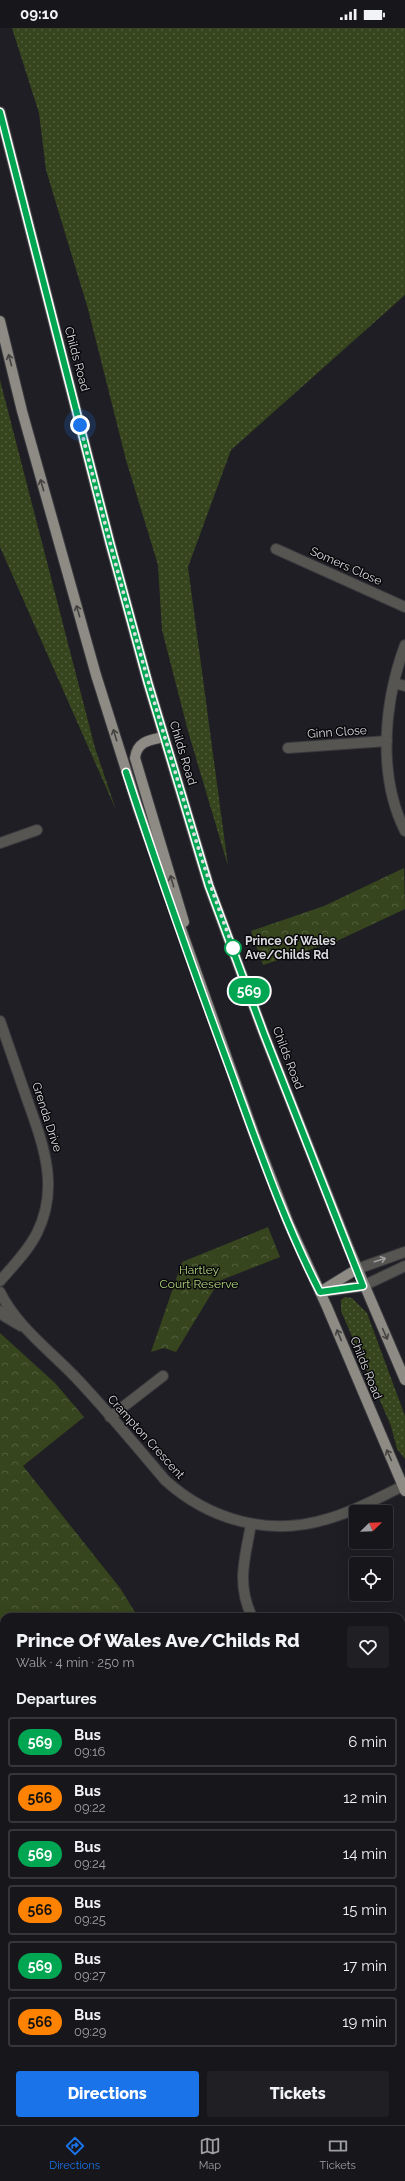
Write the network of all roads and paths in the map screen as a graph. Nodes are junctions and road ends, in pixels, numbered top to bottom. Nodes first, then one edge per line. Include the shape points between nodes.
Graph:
1 (0, 112) edge
2 (0, 321) edge
3 (276, 549) dead end
4 (405, 607) edge
5 (405, 645) edge
6 (394, 683) junction
7 (405, 686) edge
8 (164, 737) junction
9 (387, 741) junction
10 (288, 748) dead end
11 (37, 830) dead end
12 (405, 831) edge
13 (0, 843) edge
14 (191, 960) junction
15 (0, 1021) edge
16 (405, 1252) edge
17 (405, 1266) edge
18 (357, 1269) junction
19 (0, 1281) edge
20 (363, 1286) junction
21 (0, 1292) edge
22 (320, 1292) junction
23 (0, 1311) edge
24 (26, 1329) junction
25 (163, 1376) dead end
26 (405, 1380) edge
27 (110, 1417) junction
28 (404, 1487) edge
29 (251, 1524) junction
30 (251, 1613) edge

1 - 8 main road, Childs Road via 110,543
14 -> 2 main road, Childs Road via 138,808 96,675 22,411
3 - 4 street, Somers Close
5 - 6 street
6 - 7 street
6 - 9 street via 388,716
14 -> 8 main road via 183,917 135,758 136,750 142,743
8 - 18 main road, Childs Road via 209,886 264,1034
9 - 10 street, Ginn Close
9 - 12 street via 392,791
11 - 13 street
14 - 22 main road, Childs Road via 254,1134 289,1224
15 - 19 street, Grenda Drive via 44,1148 50,1182 44,1217 38,1233
18 -> 16 street
17 - 20 street
18 - 20 main road, Childs Road
18 - 22 main road
20 - 22 main road
20 -> 26 main road, Childs Road
21 - 24 street, Crampton Crescent
28 -> 22 main road, Childs Road
23 - 24 street, Crampton Crescent
24 - 27 street, Crampton Crescent via 80,1382
25 - 27 street
27 - 29 street, Crampton Crescent via 165,1480 180,1493 212,1512
28 - 29 street, Crampton Crescent via 326,1520 270,1527
29 - 30 street via 242,1589

